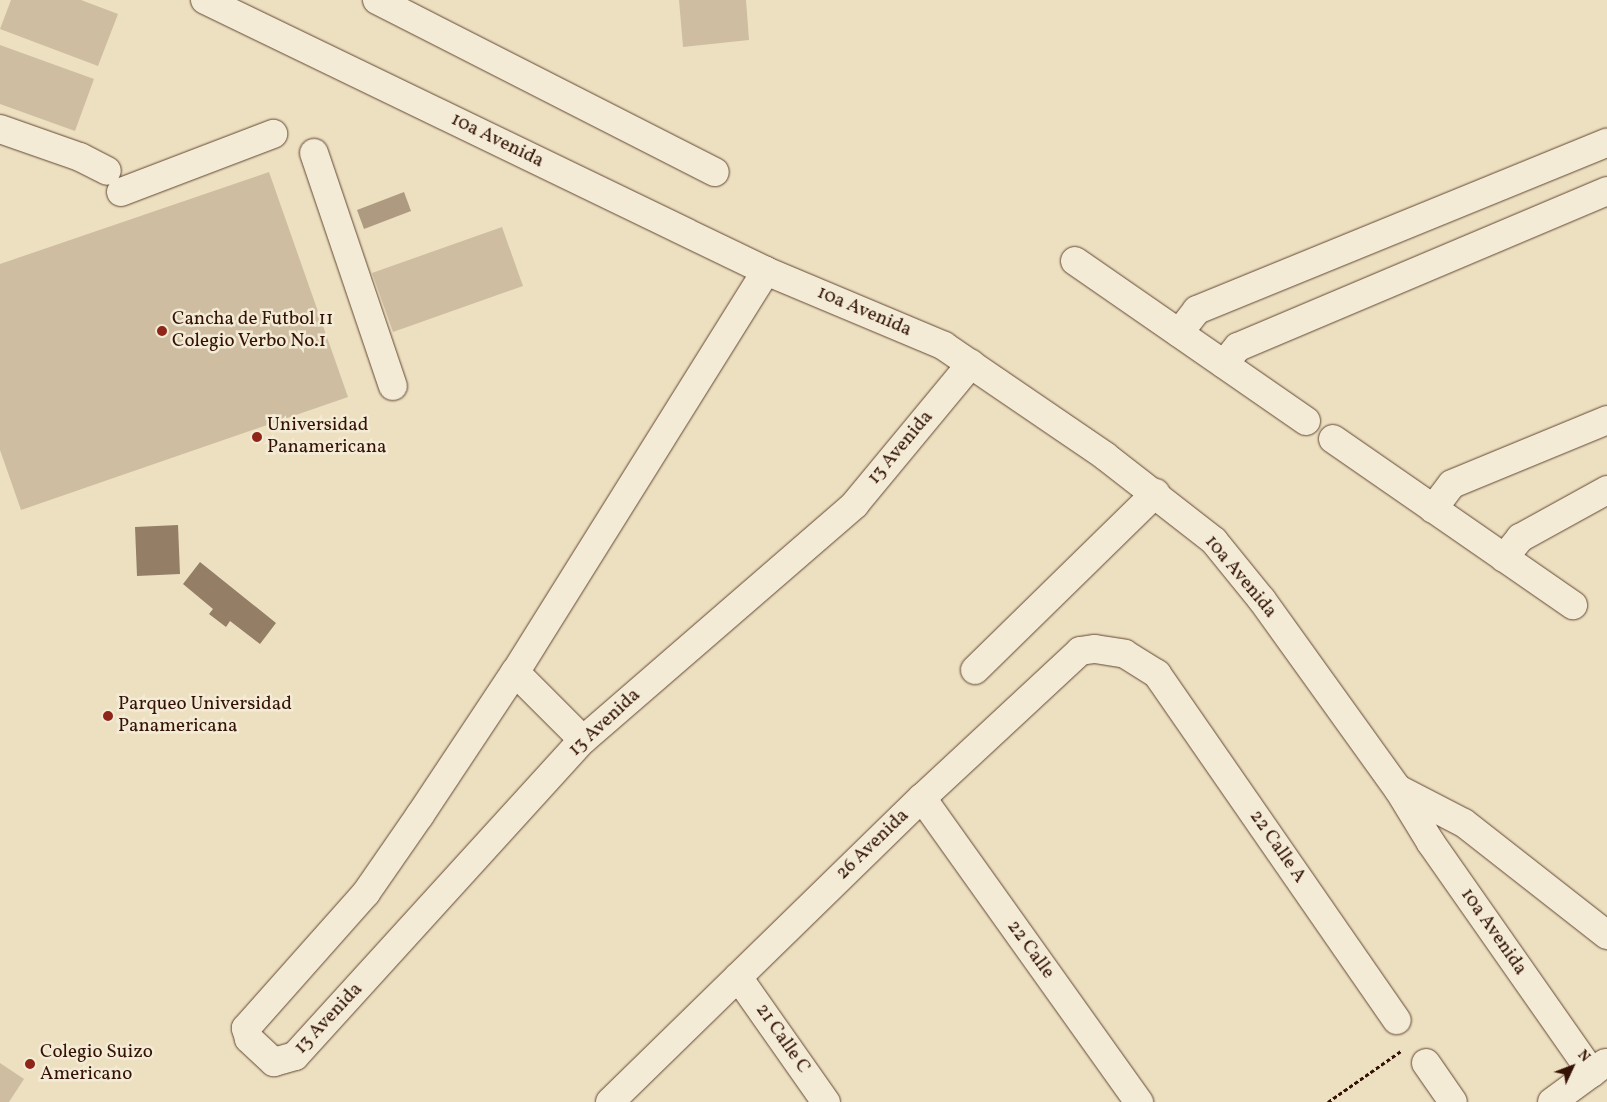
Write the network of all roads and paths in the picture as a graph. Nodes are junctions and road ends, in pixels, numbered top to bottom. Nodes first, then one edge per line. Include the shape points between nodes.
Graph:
1 (205, 0) edge
2 (377, 0) edge
3 (411, 0) edge
4 (436, 33) junction
5 (0, 129) edge
6 (273, 134) dead end
7 (1607, 143) edge
8 (314, 153) dead end
9 (715, 172) dead end
10 (1607, 192) edge
11 (1076, 261) dead end
12 (766, 271) junction
13 (1180, 333) junction
14 (971, 364) junction
15 (1224, 364) junction
16 (392, 386) dead end
17 (1607, 420) edge
18 (1306, 421) dead end
19 (1333, 439) dead end
20 (1607, 490) edge
21 (1156, 494) junction
22 (1433, 509) junction
23 (1504, 558) junction
24 (1573, 606) dead end
25 (974, 670) dead end
26 (515, 672) junction
27 (1157, 674) joint
28 (583, 740) junction
29 (1398, 789) junction
30 (922, 798) junction
31 (1607, 935) edge
32 (738, 977) junction
33 (1396, 1020) dead end
34 (1416, 1055) joint
35 (1600, 1068) edge
36 (610, 1102) edge
37 (826, 1102) edge
38 (1139, 1102) edge
39 (1328, 1102) edge
40 (1453, 1102) edge
41 (1552, 1102) edge

1 - 12 street, 10a Avenida
2 - 4 street
3 - 4 street
4 - 9 street
5 - 6 street via 80,157 114,181
7 - 13 street via 1196,310
8 - 16 street
10 - 15 street via 1238,347
11 - 13 street
12 - 14 street, 10a Avenida via 944,346
12 - 26 street, 13 Avenida
13 - 15 street
14 - 21 street, 10a Avenida
14 - 28 street, 13 Avenida via 855,504
15 - 18 street
17 - 22 street via 1452,484
19 - 22 street
20 - 23 street via 1520,538
21 - 25 street
21 - 29 street, 10a Avenida via 1214,541
22 - 23 street
23 - 24 street
26 - 28 street
26 - 28 street, 13 Avenida via 366,893 253,1017 246,1028 249,1039 274,1062 295,1056
27 - 30 street, 26 Avenida via 1125,654 1080,651
27 - 33 street, 22 Calle A
29 - 31 street, 10a Avenida via 1464,823
29 - 35 street, 10a Avenida via 1431,843
30 - 32 street, 26 Avenida
30 - 38 street, 22 Calle
32 - 36 street, 26 Avenida
32 - 37 street, 21 Calle C
34 - 39 path
34 - 40 street
35 - 41 street

